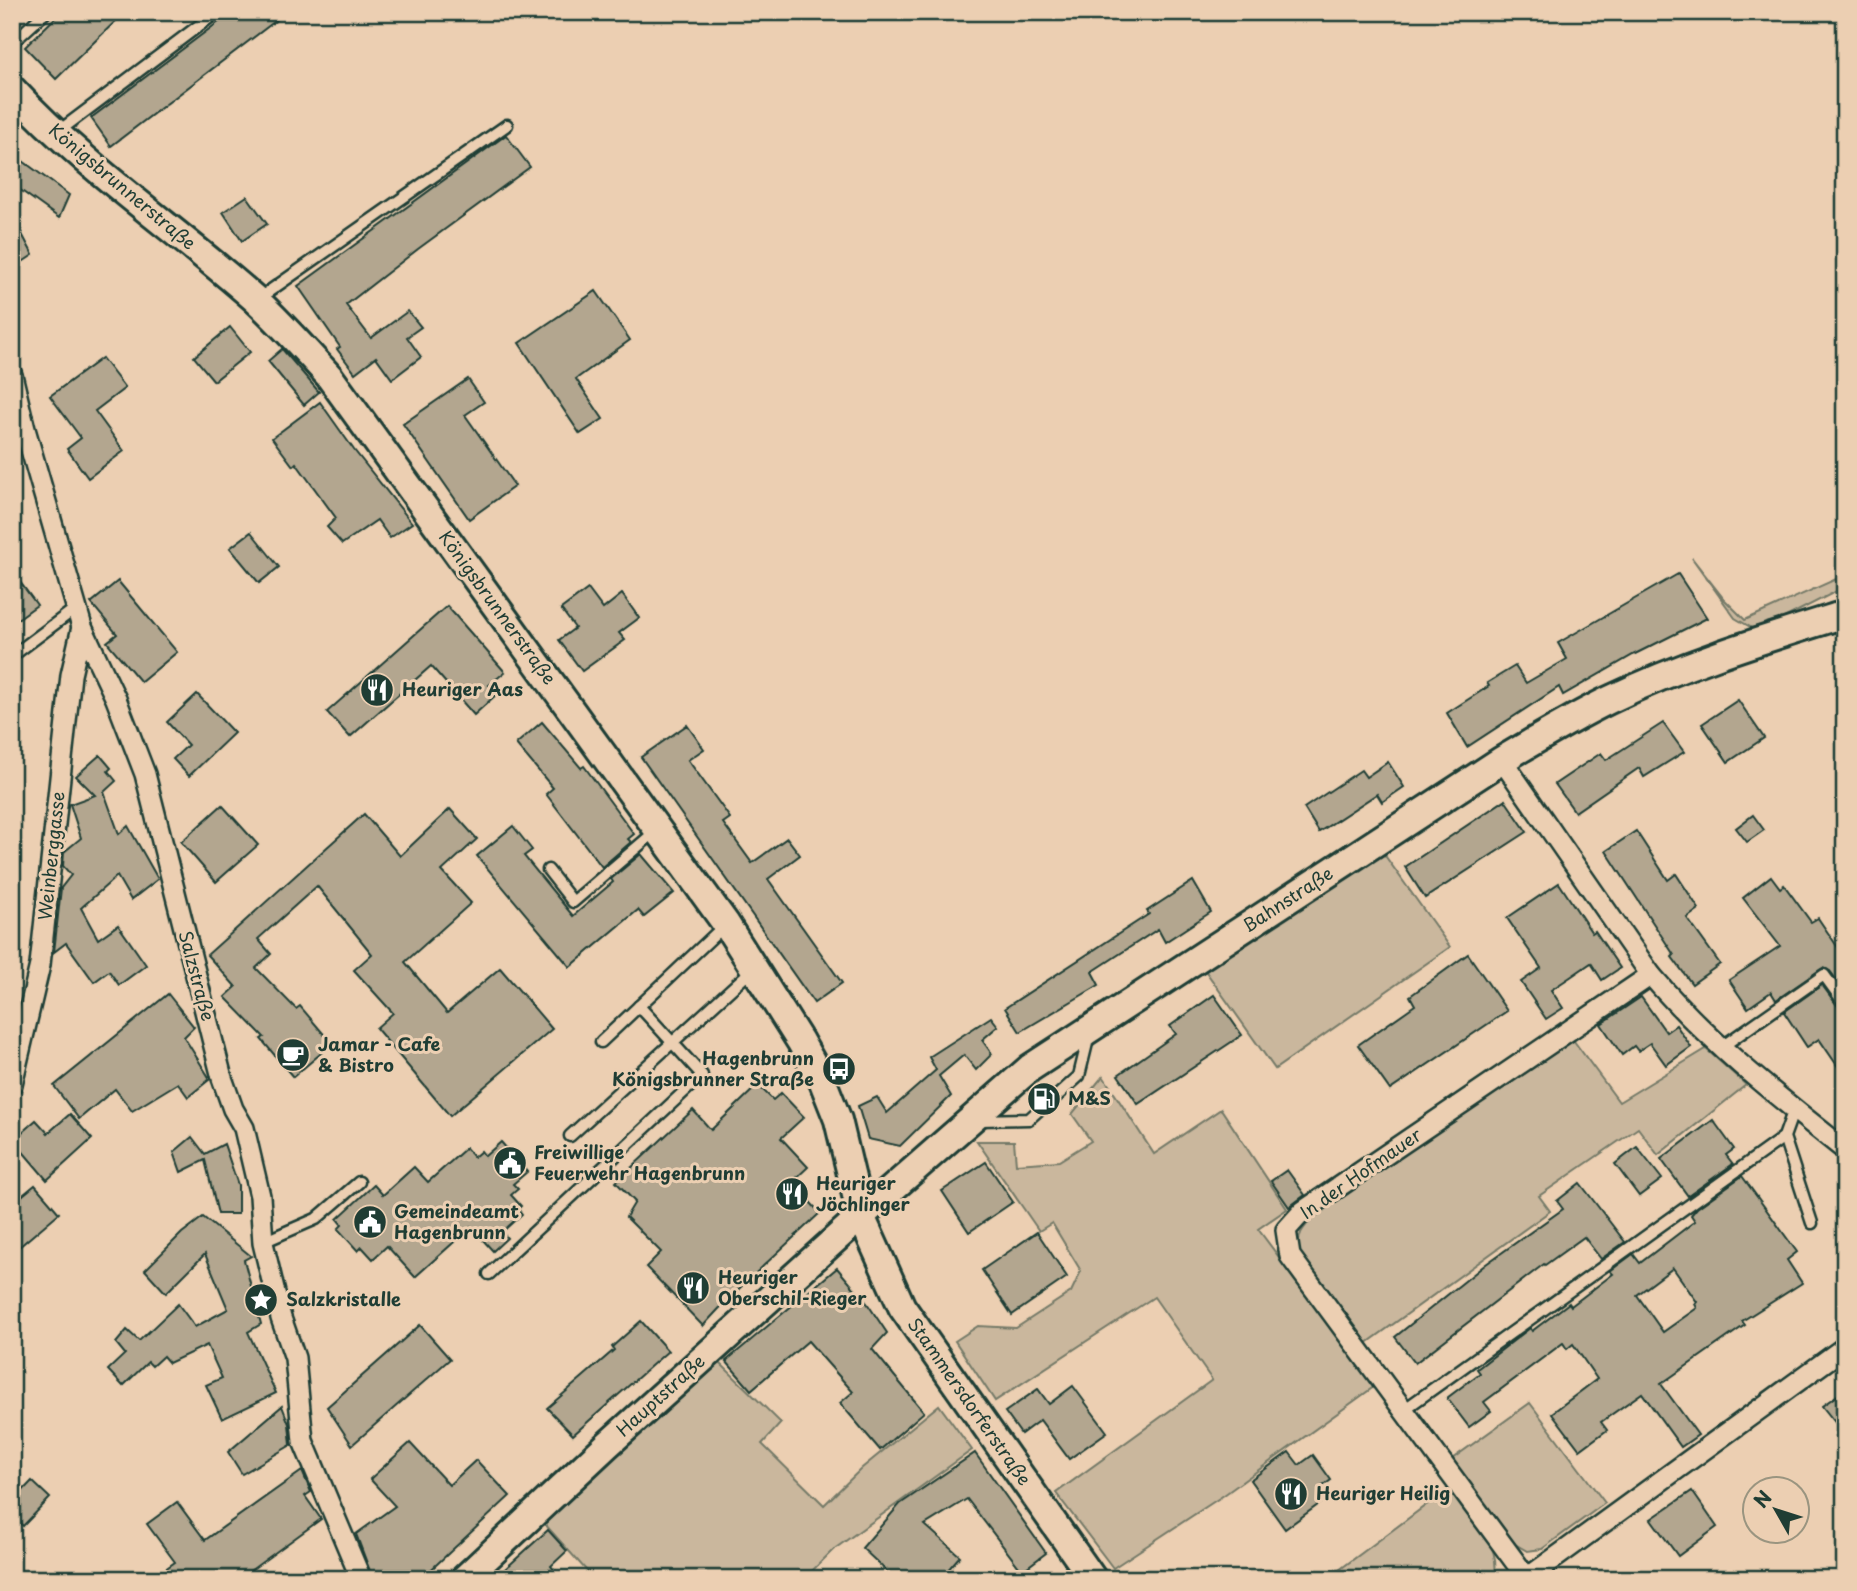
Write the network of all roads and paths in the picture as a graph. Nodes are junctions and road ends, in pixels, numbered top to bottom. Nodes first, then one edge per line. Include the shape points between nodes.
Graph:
1 (46, 12) edge
2 (217, 12) edge
3 (12, 43) edge
4 (16, 100) edge
5 (507, 125) dead end
6 (56, 133) junction
7 (256, 300) junction
8 (12, 375) edge
9 (1845, 595) edge
10 (1845, 614) edge
11 (79, 618) junction
12 (1752, 643) junction
13 (12, 656) edge
14 (1502, 760) junction
15 (658, 830) junction
16 (548, 870) dead end
17 (726, 924) junction
18 (754, 968) junction
19 (1651, 975) junction
20 (1845, 1004) edge
21 (639, 1006) junction
22 (1090, 1029) junction
23 (601, 1042) dead end
24 (673, 1042) junction
25 (1723, 1046) junction
26 (12, 1084) edge
27 (1056, 1096) dead end
28 (1794, 1109) junction
29 (1039, 1110) dead end
30 (971, 1120) junction
31 (570, 1136) dead end
32 (1784, 1137) junction
33 (1845, 1150) edge
34 (359, 1182) dead end
35 (861, 1216) junction
36 (1812, 1223) dead end
37 (262, 1243) junction
38 (489, 1274) dead end
39 (1845, 1347) edge
40 (1405, 1409) junction
41 (1527, 1578) edge
42 (361, 1579) edge
43 (464, 1579) edge
44 (1093, 1579) edge

1 - 3 lane
2 - 6 lane
4 - 6 street, Königsbrunnerstraße
5 - 7 lane
6 - 7 street, Königsbrunnerstraße
7 - 15 street, Königsbrunnerstraße via 329,376
8 - 11 street, Salzstraße
9 - 12 street, Bahnstraße
10 - 12 street, Bahnstraße
11 - 13 lane
11 - 26 street, Weinberggasse via 40,965
11 - 37 street, Salzstraße via 145,774 222,1079 244,1128 260,1196
12 - 14 street, Bahnstraße via 1610,700
14 - 19 street
14 - 22 street, Bahnstraße
15 - 16 lane via 573,902
15 - 17 street, Königsbrunnerstraße
17 - 18 street, Königsbrunnerstraße
17 - 21 lane
18 - 24 lane
18 - 35 street, Königsbrunnerstraße via 822,1082 838,1120
19 - 25 street via 1679,1008
19 - 40 street, In der Hofmauer via 1303,1211 1286,1230 1290,1256
20 - 25 lane via 1824,975
21 - 23 lane
21 - 24 lane
22 - 27 lane via 1079,1076
22 - 30 street, Bahnstraße via 1030,1068
24 - 31 lane
24 - 38 lane via 702,1075
25 - 28 street
28 - 32 lane
28 - 33 street
29 - 30 lane via 1029,1119
30 - 35 street, Bahnstraße
32 - 36 lane
32 - 40 lane
34 - 37 lane via 316,1219
35 - 43 street, Hauptstraße
35 - 44 street, Stammersdorferstraße via 902,1307
37 - 42 street, Salzstraße via 295,1358 303,1441
39 - 41 street, In der Hofmauer
40 - 41 street, In der Hofmauer

